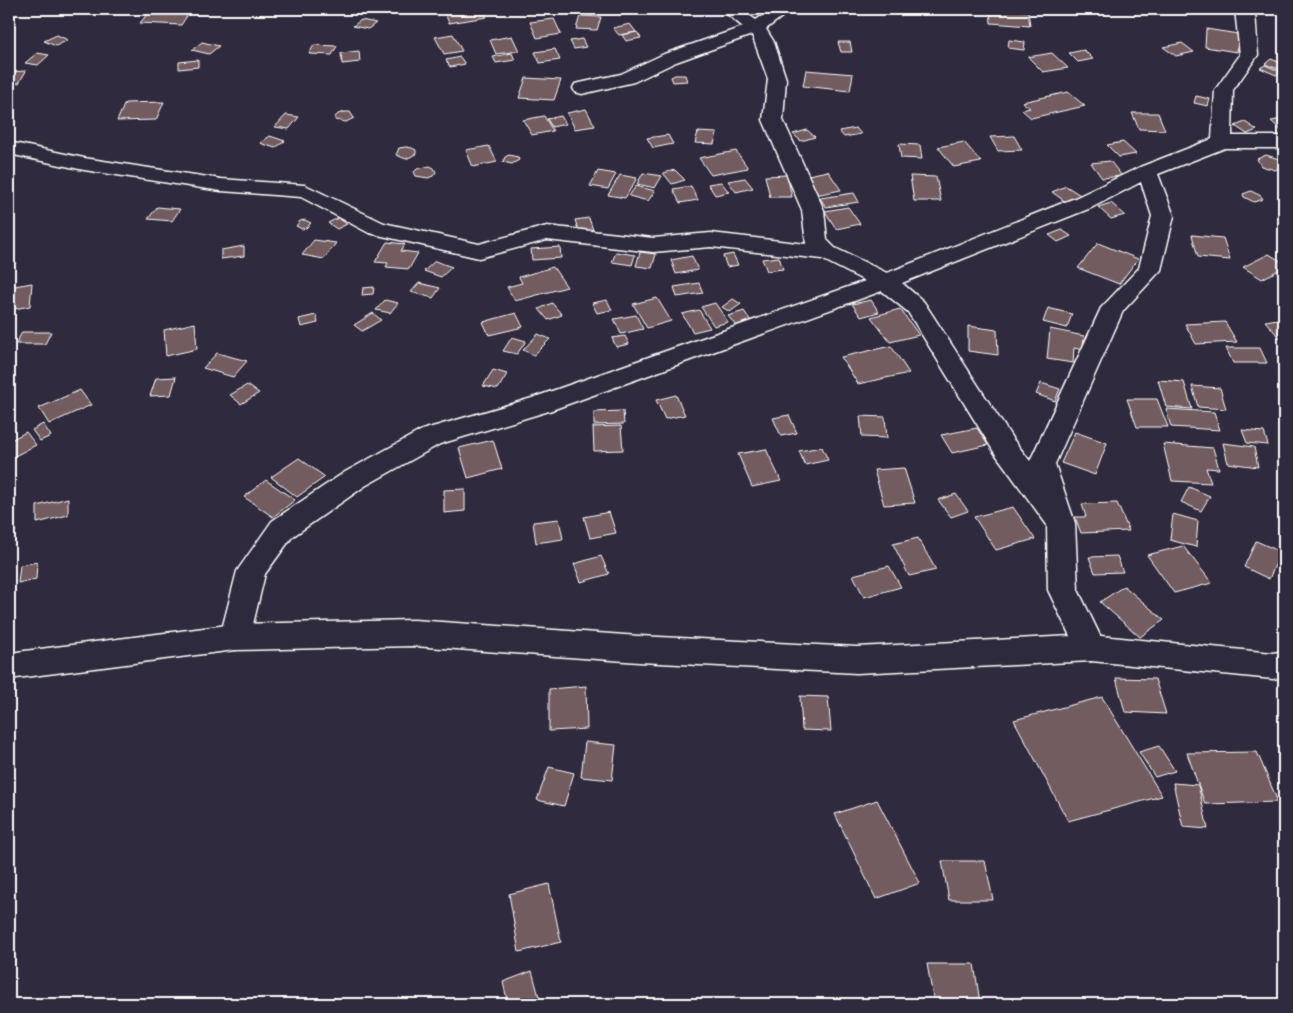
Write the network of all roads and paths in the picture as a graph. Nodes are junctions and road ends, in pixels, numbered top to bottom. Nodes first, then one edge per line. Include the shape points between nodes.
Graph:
1 (729, 9) edge
2 (783, 9) edge
3 (1244, 9) edge
4 (756, 28) junction
5 (582, 88) dead end
6 (1222, 142) junction
7 (1284, 142) edge
8 (9, 148) edge
9 (1147, 171) junction
10 (827, 252) junction
11 (885, 281) junction
12 (1061, 523) junction
13 (235, 637) junction
14 (1091, 648) junction
15 (9, 666) edge
16 (1281, 669) edge

1 - 4 street
2 - 4 street
3 - 6 street via 1249,55 1224,90
4 - 5 street via 670,58 628,78
4 - 10 street via 765,42 777,79 773,120 813,210 816,242
6 - 7 street
6 - 9 street
8 - 10 street via 84,164 221,185 305,191 377,228 479,251 547,233 653,245 711,240
9 - 11 street via 1083,203
9 - 12 street via 1163,216 1150,270 1113,308 1042,464
10 - 11 street
11 - 12 street via 916,307 1003,446
11 - 13 street via 540,405 432,437 355,479 282,529 251,571
12 - 14 street via 1063,590
13 - 14 street via 414,633 857,660
13 - 15 street
14 - 16 street

